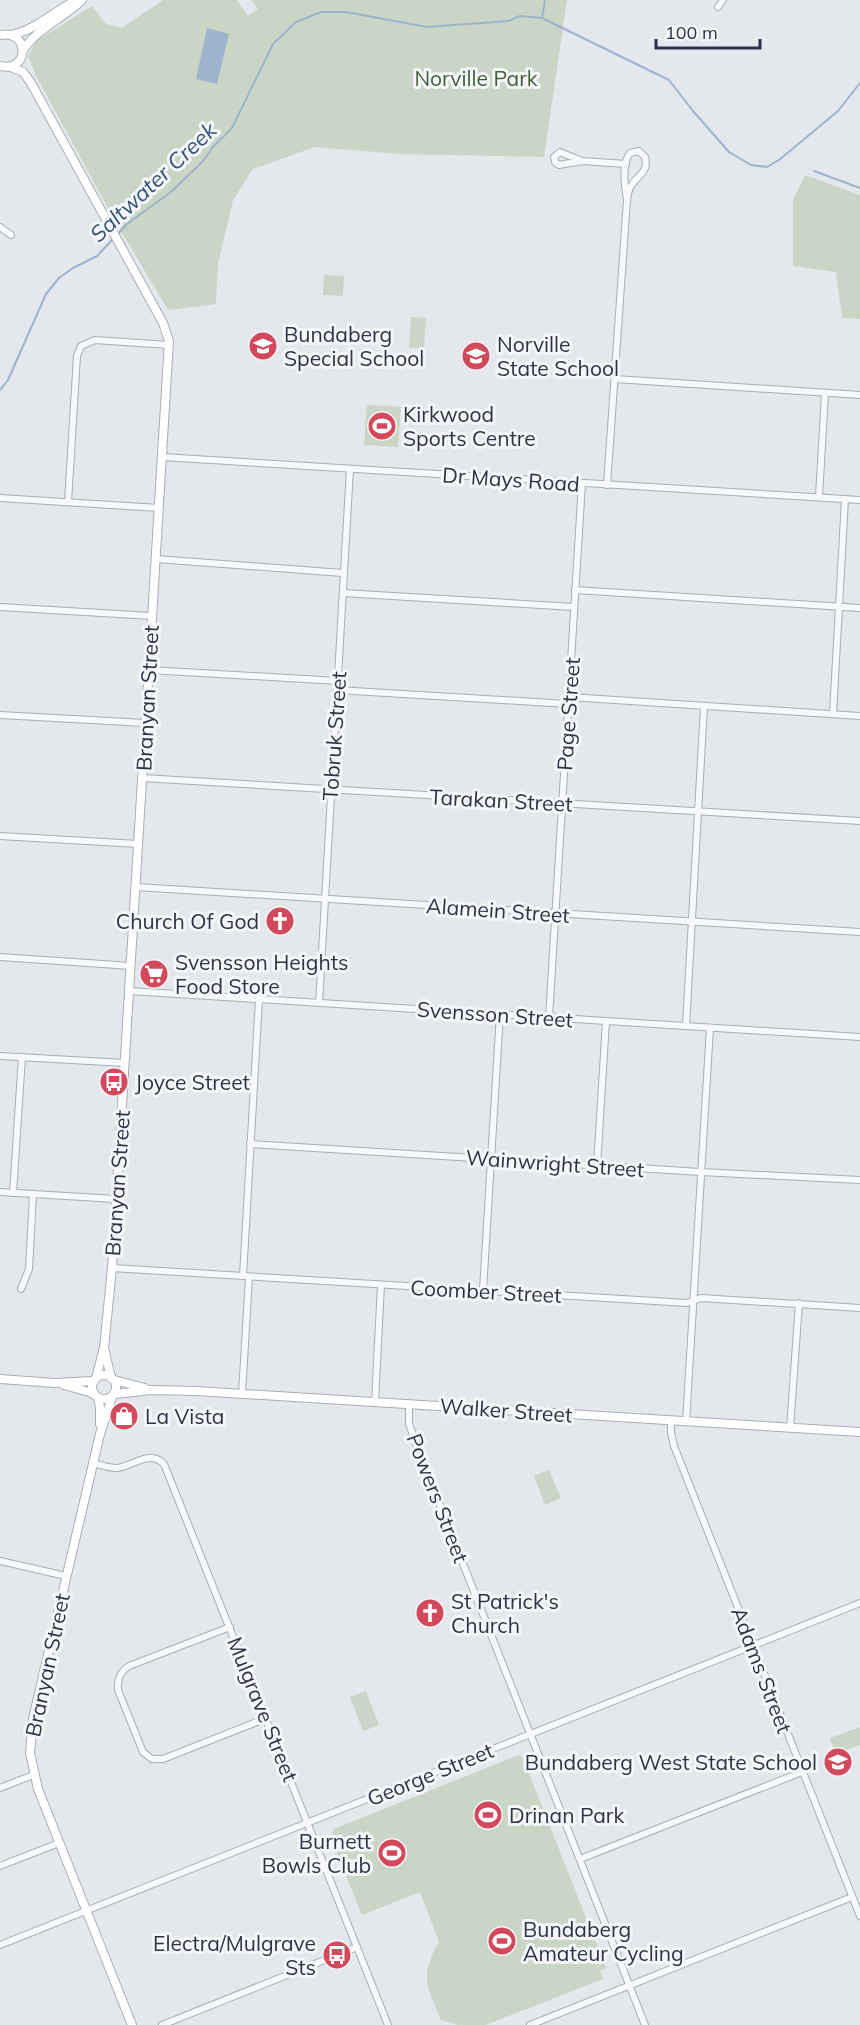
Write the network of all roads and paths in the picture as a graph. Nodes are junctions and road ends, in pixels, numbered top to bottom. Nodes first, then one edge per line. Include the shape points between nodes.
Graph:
1 (80, 0) edge
2 (723, 0) edge
3 (718, 7) dead end
4 (4, 34) edge
5 (23, 52) junction
6 (4, 67) edge
7 (31, 83) junction
8 (582, 161) dead end
9 (626, 164) junction
10 (627, 200) junction
11 (0, 227) edge
12 (11, 236) dead end
13 (169, 345) junction
14 (615, 379) junction
15 (825, 393) junction
16 (860, 395) edge
17 (162, 457) junction
18 (350, 469) junction
19 (582, 483) junction
20 (607, 485) junction
21 (819, 497) junction
22 (0, 498) edge
23 (844, 499) junction
24 (860, 500) edge
25 (68, 502) junction
26 (159, 508) junction
27 (156, 559) junction
28 (344, 573) junction
29 (576, 590) junction
30 (343, 593) junction
31 (839, 606) junction
32 (0, 607) edge
33 (574, 607) junction
34 (860, 608) edge
35 (152, 616) junction
36 (149, 670) junction
37 (338, 681) junction
38 (337, 690) junction
39 (568, 701) junction
40 (704, 706) junction
41 (834, 714) junction
42 (0, 715) edge
43 (860, 716) edge
44 (145, 723) junction
45 (142, 778) junction
46 (331, 790) junction
47 (562, 803) junction
48 (698, 812) junction
49 (860, 821) edge
50 (0, 836) edge
51 (138, 844) junction
52 (136, 887) junction
53 (325, 899) junction
54 (556, 913) junction
55 (692, 922) junction
56 (860, 932) edge
57 (0, 957) edge
58 (131, 966) junction
59 (129, 991) junction
60 (259, 999) junction
61 (319, 1003) junction
62 (500, 1014) junction
63 (549, 1017) junction
64 (606, 1021) junction
65 (686, 1026) junction
66 (710, 1028) junction
67 (860, 1037) edge
68 (0, 1056) edge
69 (22, 1057) junction
70 (125, 1063) junction
71 (250, 1144) junction
72 (491, 1160) junction
73 (597, 1166) junction
74 (701, 1173) junction
75 (860, 1180) edge
76 (0, 1192) edge
77 (13, 1193) junction
78 (33, 1194) junction
79 (116, 1199) junction
80 (112, 1268) junction
81 (246, 1277) junction
82 (381, 1285) junction
83 (21, 1289) dead end
84 (483, 1290) junction
85 (693, 1301) junction
86 (799, 1304) junction
87 (860, 1308) edge
88 (104, 1348) junction
89 (0, 1379) edge
90 (112, 1379) junction
91 (95, 1380) junction
92 (55, 1383) junction
93 (151, 1390) junction
94 (242, 1394) junction
95 (113, 1395) junction
96 (96, 1396) junction
97 (375, 1402) junction
98 (409, 1404) junction
99 (671, 1421) junction
100 (686, 1422) junction
101 (790, 1428) junction
102 (860, 1432) edge
103 (100, 1434) junction
104 (93, 1463) junction
105 (0, 1560) edge
106 (66, 1576) junction
107 (860, 1603) edge
108 (230, 1627) junction
109 (753, 1646) junction
110 (267, 1718) junction
111 (530, 1734) junction
112 (802, 1772) junction
113 (33, 1775) junction
114 (0, 1788) edge
115 (308, 1822) junction
116 (59, 1843) junction
117 (580, 1859) junction
118 (0, 1866) edge
119 (852, 1897) junction
120 (86, 1911) junction
121 (860, 1917) edge
122 (0, 1945) edge
123 (357, 1947) junction
124 (629, 1986) junction
125 (132, 2025) edge
126 (162, 2025) edge
127 (388, 2025) edge
128 (530, 2025) edge
129 (645, 2025) edge

1 - 4 street via 30,29
1 - 5 street via 36,34
2 - 3 street
4 - 5 street, Branyan Street via 20,41
5 - 6 street via 18,62
5 - 7 street, Branyan Street
6 - 7 street, Branyan Street via 23,72
7 - 13 street, Branyan Street via 166,330
8 - 9 street
9 - 10 street
9 - 10 street via 633,152 642,153 646,160 646,169 631,185
10 - 14 street
11 - 12 street
13 - 17 street, Branyan Street
13 - 25 street via 95,340 81,346 77,356
14 - 15 street
14 - 20 street
15 - 16 street
15 - 21 street
17 - 18 street, Dr Mays Road
17 - 26 street, Branyan Street
18 - 19 street, Dr Mays Road
18 - 28 street, Tobruk Street
19 - 20 street, Dr Mays Road
19 - 29 street, Page Street
20 - 21 street, Dr Mays Road
21 - 23 street, Dr Mays Road
22 - 25 street
23 - 24 street, Dr Mays Road
23 - 31 street
25 - 26 street
26 - 27 street, Branyan Street
27 - 28 street
27 - 35 street, Branyan Street
28 - 30 street, Tobruk Street
29 - 31 street
29 - 33 street, Page Street
30 - 33 street
30 - 37 street, Tobruk Street
31 - 34 street
31 - 41 street
32 - 35 street
33 - 39 street, Page Street
35 - 36 street, Branyan Street
36 - 37 street
36 - 44 street, Branyan Street
37 - 38 street, Tobruk Street
38 - 39 street
38 - 46 street, Tobruk Street
39 - 40 street
39 - 47 street, Page Street
40 - 41 street
40 - 48 street
41 - 43 street
42 - 44 street
44 - 45 street, Branyan Street
45 - 46 street, Tarakan Street
45 - 51 street, Branyan Street
46 - 47 street, Tarakan Street
46 - 53 street, Tobruk Street
47 - 48 street, Tarakan Street
47 - 54 street, Page Street
48 - 49 street, Tarakan Street
48 - 55 street
50 - 51 street
51 - 52 street, Branyan Street
52 - 53 street, Alamein Street
52 - 58 street, Branyan Street
53 - 54 street, Alamein Street
53 - 61 street, Tobruk Street
54 - 55 street, Alamein Street
54 - 63 street, Page Street
55 - 56 street, Alamein Street
55 - 65 street
57 - 58 street
58 - 59 street, Branyan Street
59 - 60 street, Svensson Street
59 - 70 street, Branyan Street
60 - 61 street, Svensson Street
60 - 71 street
61 - 62 street, Svensson Street
62 - 63 street, Svensson Street
62 - 72 street
63 - 64 street, Svensson Street
64 - 65 street, Svensson Street
64 - 73 street
65 - 66 street, Svensson Street
66 - 67 street, Svensson Street
66 - 74 street
68 - 69 street
69 - 70 street
69 - 77 street
70 - 79 street, Branyan Street
71 - 72 street, Wainwright Street
71 - 81 street
72 - 73 street, Wainwright Street
72 - 84 street
73 - 74 street, Wainwright Street
74 - 75 street, Wainwright Street
74 - 85 street
76 - 77 street
77 - 78 street
78 - 79 street
78 - 83 street via 29,1269
79 - 80 street, Branyan Street
80 - 81 street, Coomber Street
80 - 88 street, Branyan Street
81 - 82 street, Coomber Street
81 - 94 street
82 - 84 street, Coomber Street
82 - 97 street
84 - 85 street, Coomber Street
85 - 86 street, Coomber Street via 701,1298
85 - 100 street
86 - 87 street, Coomber Street
86 - 101 street
88 - 90 street, Branyan Street
88 - 91 street, Branyan Street
89 - 92 street
90 - 91 street via 104,1376
90 - 93 street, Walker Street
90 - 95 street via 116,1387
91 - 92 street
91 - 96 street via 92,1388
92 - 96 street
93 - 94 street, Walker Street
93 - 95 street, Walker Street
94 - 97 street, Walker Street
95 - 96 street via 105,1400
95 - 103 street, Branyan Street
96 - 103 street, Branyan Street
97 - 98 street, Walker Street
98 - 99 street, Walker Street
98 - 111 street, Powers Street via 412,1434
99 - 100 street, Walker Street
99 - 109 street, Adams Street via 675,1446
100 - 101 street, Walker Street
101 - 102 street, Walker Street
103 - 104 street, Branyan Street
104 - 106 street, Branyan Street
104 - 108 street, Mulgrave Street via 119,1467 156,1458 164,1464
105 - 106 street
106 - 113 street, Branyan Street via 33,1719
107 - 109 street, George Street
108 - 110 street, Mulgrave Street
108 - 110 street via 129,1666 121,1674 118,1690 143,1752 152,1759 163,1759
109 - 111 street, George Street
109 - 112 street, Adams Street
110 - 115 street, Mulgrave Street
111 - 115 street, George Street
111 - 117 street, Powers Street
112 - 117 street
112 - 119 street, Adams Street
113 - 114 street
113 - 116 street, Branyan Street
115 - 120 street, George Street
115 - 123 street, Mulgrave Street
116 - 118 street
116 - 120 street, Branyan Street
117 - 124 street, Powers Street
119 - 121 street, Adams Street
119 - 124 street
120 - 122 street, George Street
120 - 125 street, Branyan Street
123 - 126 street
123 - 127 street, Mulgrave Street
124 - 128 street
124 - 129 street, Powers Street

